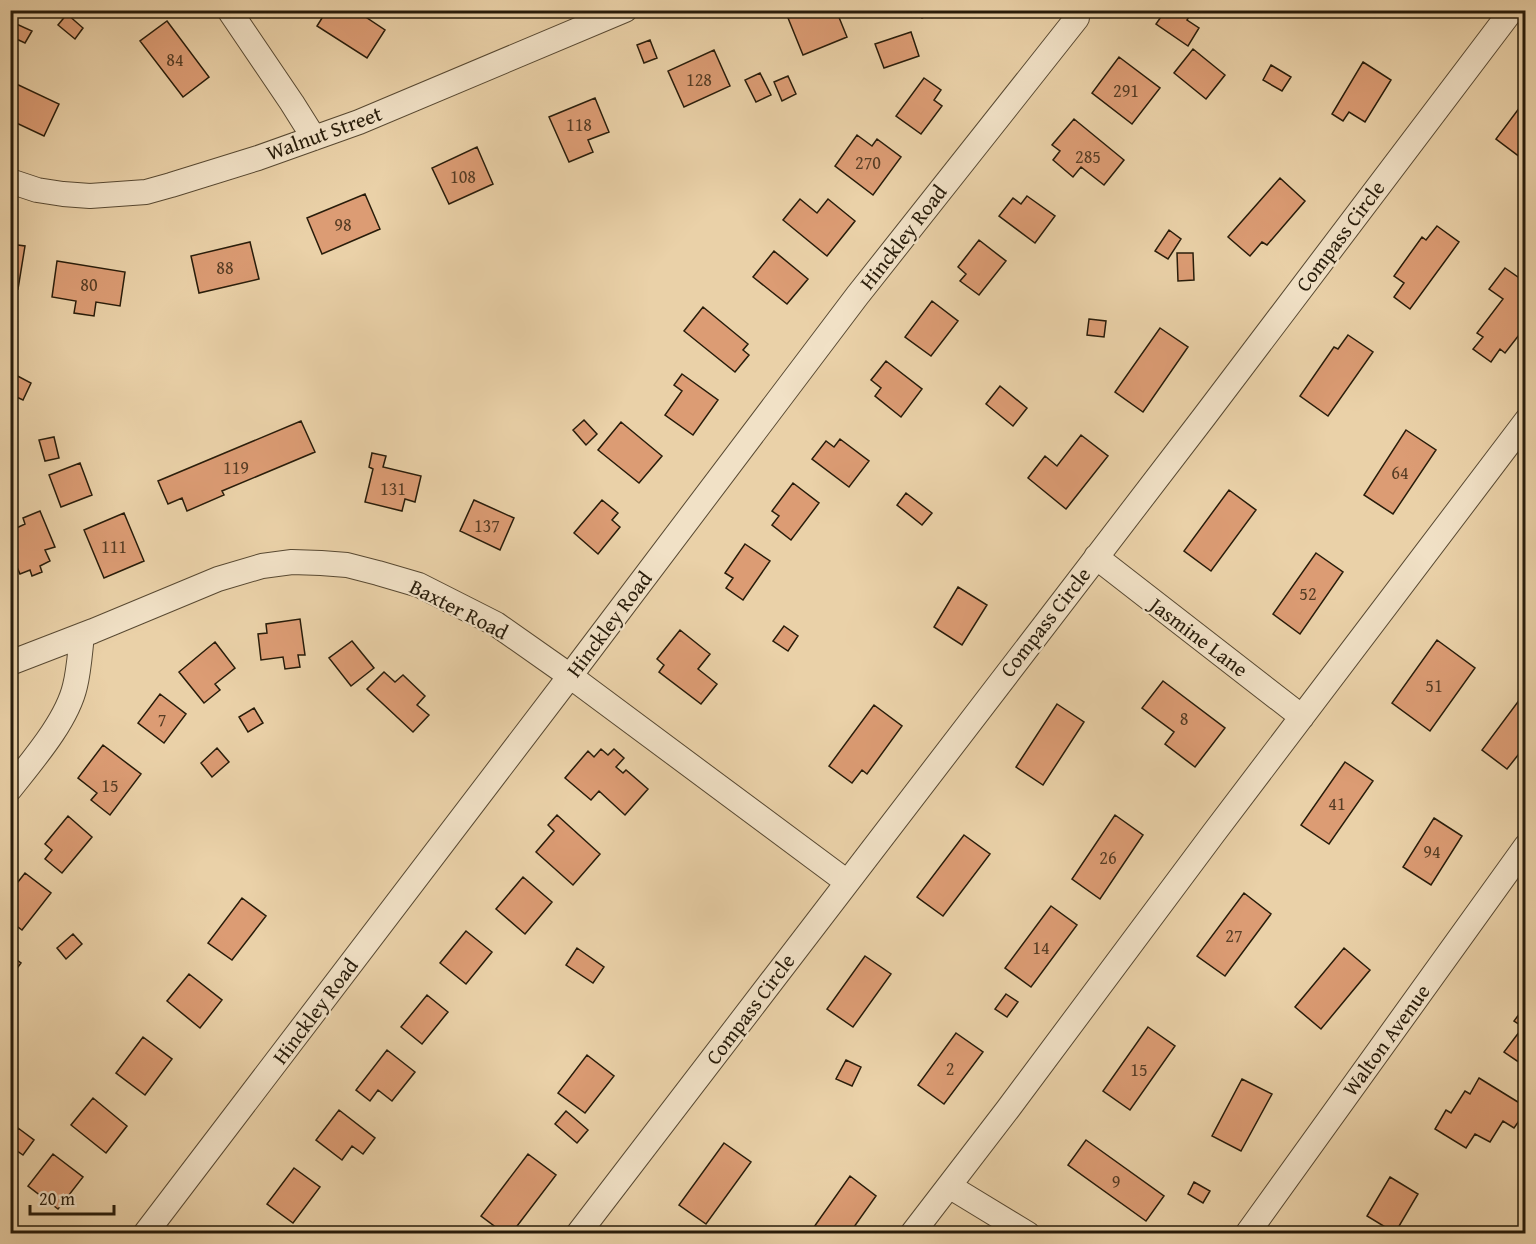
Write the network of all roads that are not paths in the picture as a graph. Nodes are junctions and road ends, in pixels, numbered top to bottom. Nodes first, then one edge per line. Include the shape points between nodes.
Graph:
1 (229, 10) edge
2 (625, 10) edge
3 (1512, 10) edge
4 (1077, 18) dead end
5 (578, 19) edge
6 (314, 138) junction
7 (10, 182) edge
8 (1526, 421) edge
9 (1096, 557) junction
10 (82, 635) junction
11 (10, 663) edge
12 (570, 676) junction
13 (1302, 717) junction
14 (10, 789) edge
15 (1526, 846) edge
16 (847, 882) junction
17 (949, 1186) junction
18 (145, 1233) edge
19 (578, 1233) edge
20 (912, 1233) edge
21 (1028, 1233) edge
22 (1247, 1233) edge

1 - 6 street
2 - 5 street, Walnut Street
3 - 9 street, Compass Circle
4 - 12 street, Hinckley Road via 857,296
5 - 6 street, Walnut Street via 359,122
6 - 7 street, Walnut Street via 146,192 90,196 37,190
8 - 13 street
9 - 13 street, Jasmine Lane
9 - 16 street, Compass Circle
10 - 11 street, Baxter Road
10 - 12 street, Baxter Road via 218,579 262,566 292,562 346,565 419,585 477,613
10 - 14 street via 71,699 46,742
12 - 16 street, Baxter Road
12 - 18 street, Hinckley Road
13 - 17 street
15 - 22 street, Walton Avenue
16 - 19 street, Compass Circle
17 - 20 street
17 - 21 street

